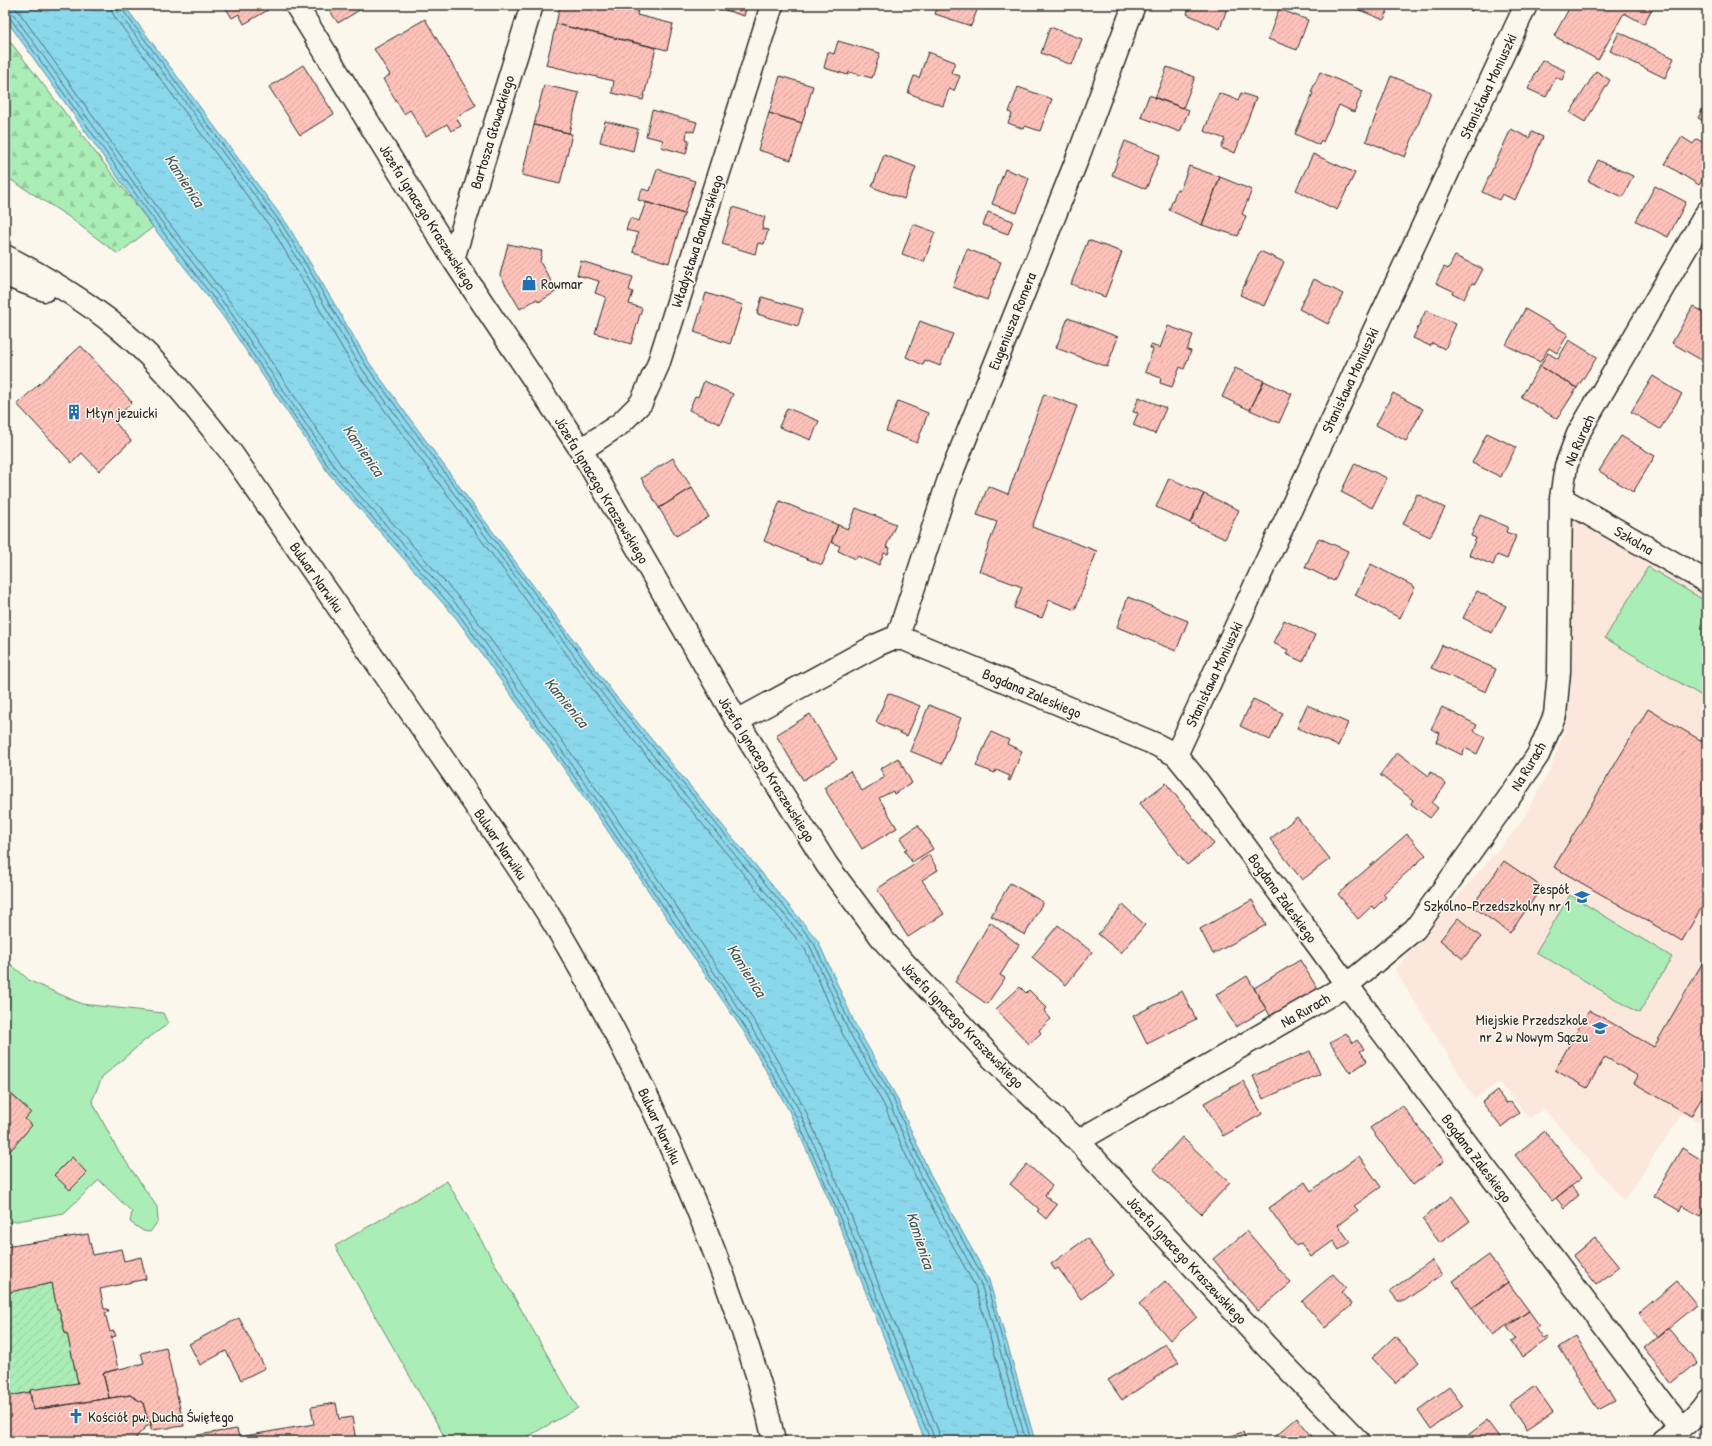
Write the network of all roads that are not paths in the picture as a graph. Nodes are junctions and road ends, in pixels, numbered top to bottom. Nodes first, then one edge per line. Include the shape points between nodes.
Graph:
1 (296, 5) edge
2 (532, 5) edge
3 (772, 5) edge
4 (1134, 5) edge
5 (1526, 5) edge
6 (1707, 212) edge
7 (5, 256) edge
8 (454, 259) junction
9 (5, 275) edge
10 (106, 318) junction
11 (581, 450) junction
12 (1560, 498) junction
13 (1707, 582) edge
14 (897, 640) junction
15 (737, 722) junction
16 (1176, 755) junction
17 (1347, 986) junction
18 (1078, 1141) junction
19 (1707, 1401) edge
20 (1681, 1428) junction
21 (774, 1441) edge
22 (1358, 1441) edge
23 (1663, 1441) edge

1 - 8 street, Józefa Ignacego Kraszewskiego
2 - 8 street, Bartosza Głowackiego
3 - 11 street, Władysława Bandurskiego via 658,365 641,403 620,424
4 - 14 street, Eugeniusza Romera via 1078,157 948,482
5 - 16 street, Stanisława Moniuszki
6 - 12 street, Na Rurach via 1578,434 1566,466
7 - 10 street, Bulwar Narwiku via 47,278
8 - 11 street, Józefa Ignacego Kraszewskiego
9 - 10 street, Bulwar Narwiku
10 - 21 street, Bulwar Narwiku via 156,363 188,398 230,452 516,865 566,944 602,1006 672,1148 730,1292 758,1377
11 - 15 street, Józefa Ignacego Kraszewskiego
12 - 13 street, Szkolna
12 - 17 street, Na Rurach via 1559,672 1555,716 1538,754 1415,929
14 - 15 street, Bogdana Zaleskiego via 877,646
14 - 16 street, Bogdana Zaleskiego via 904,639
15 - 18 street, Józefa Ignacego Kraszewskiego via 827,865 884,941 992,1058
16 - 17 street, Bogdana Zaleskiego
17 - 18 street, Na Rurach
17 - 20 street, Bogdana Zaleskiego
18 - 22 street, Józefa Ignacego Kraszewskiego via 1267,1347
19 - 20 street
20 - 23 street

